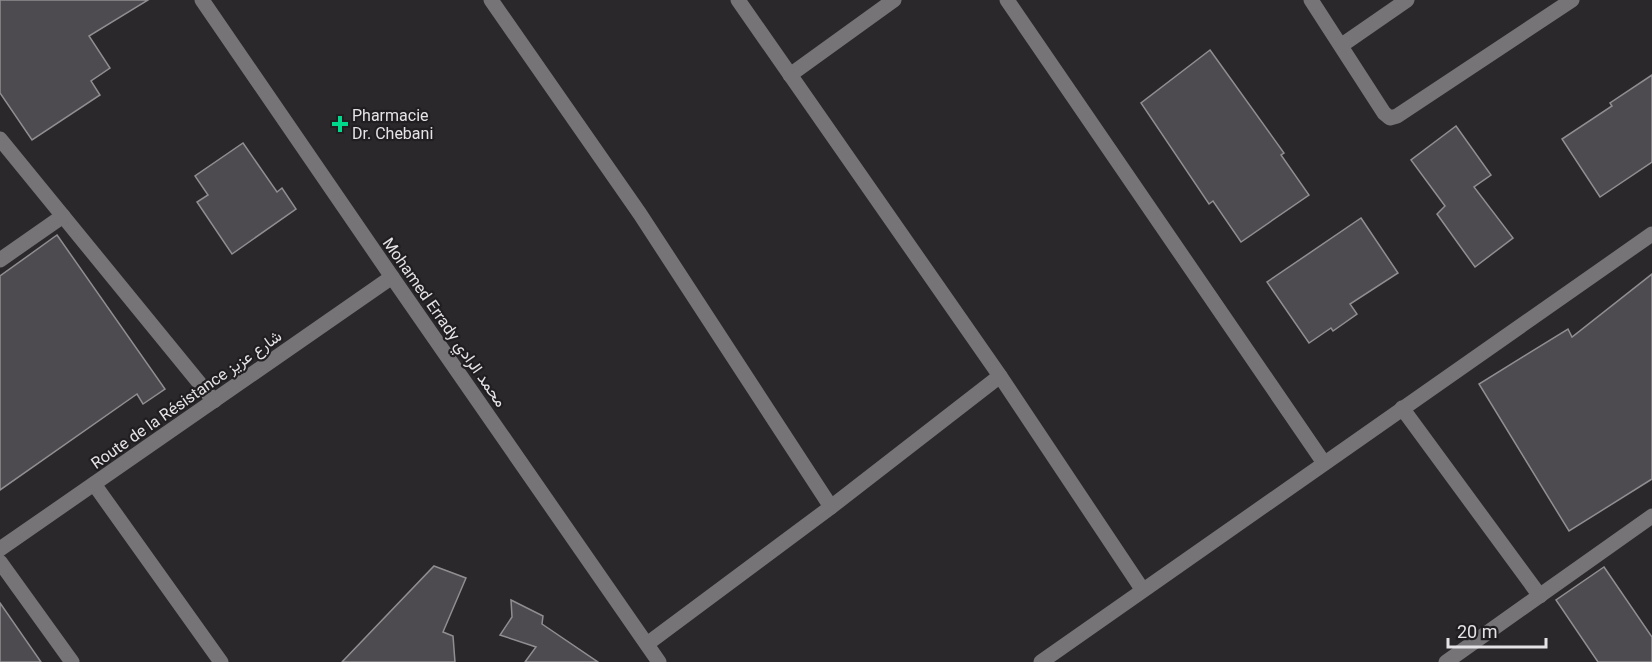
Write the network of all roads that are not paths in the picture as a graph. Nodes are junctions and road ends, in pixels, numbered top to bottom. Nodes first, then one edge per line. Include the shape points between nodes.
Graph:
1 (202, 0) edge
2 (491, 0) edge
3 (738, 0) edge
4 (894, 0) edge
5 (1007, 0) edge
6 (1311, 0) edge
7 (1407, 0) edge
8 (1567, 1) edge
9 (1342, 45) junction
10 (790, 75) junction
11 (0, 140) edge
12 (63, 216) junction
13 (1652, 234) edge
14 (0, 260) edge
15 (392, 278) junction
16 (1000, 376) junction
17 (214, 401) junction
18 (1402, 408) junction
19 (1324, 463) junction
20 (94, 484) junction
21 (831, 507) junction
22 (1652, 516) edge
23 (0, 549) edge
24 (0, 562) edge
25 (1142, 589) junction
26 (1540, 596) junction
27 (646, 644) junction
28 (72, 662) edge
29 (221, 662) edge
30 (659, 662) edge
31 (1041, 662) edge
32 (1446, 662) edge

1 - 15 street, Mohamed Errady محمد الرادي
2 - 21 street via 640,214
3 - 10 street
4 - 10 street
5 - 19 street
6 - 9 street
7 - 9 street
8 - 9 street via 1390,118
10 - 16 street
11 - 12 street
12 - 14 street
12 - 17 street
13 - 18 street
15 - 17 street, Route de la Résistance شارع عزيز
15 - 27 street, Mohamed Errady محمد الرادي
16 - 21 street
16 - 25 street
17 - 20 street, Route de la Résistance شارع عزيز
18 - 19 street
18 - 26 street
19 - 25 street
20 - 23 street, Route de la Résistance شارع عزيز
20 - 29 street
21 - 27 street
22 - 26 street
24 - 28 street
25 - 31 street
26 - 32 street
27 - 30 street, Mohamed Errady محمد الرادي

